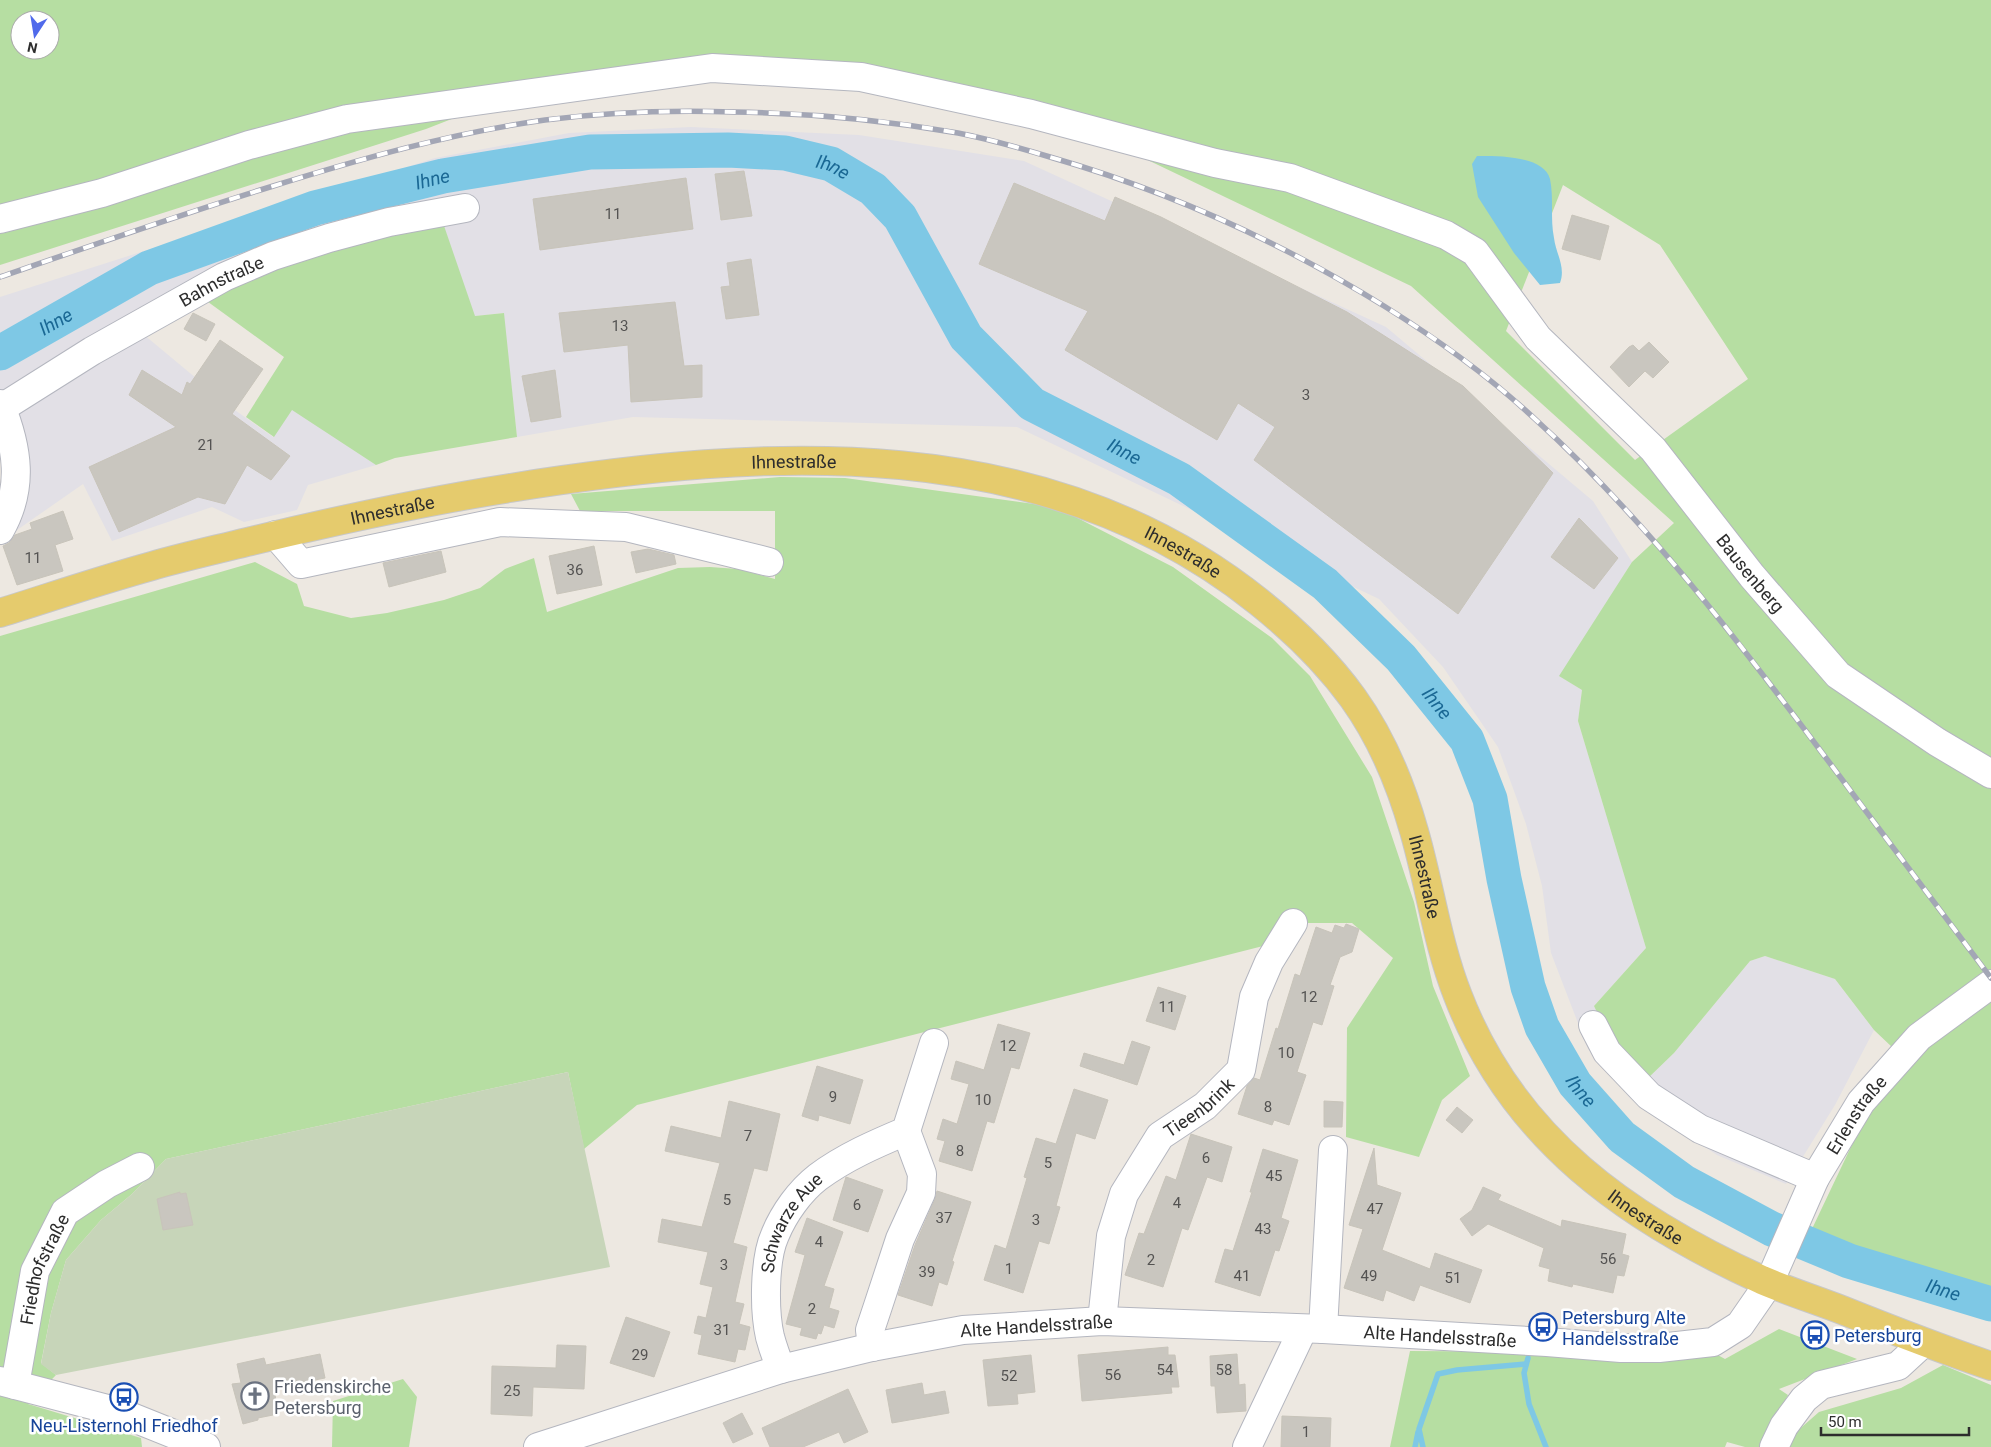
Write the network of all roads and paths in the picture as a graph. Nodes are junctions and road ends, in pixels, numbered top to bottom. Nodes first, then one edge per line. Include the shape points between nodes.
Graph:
1 (465, 208) dead end
2 (0, 219) edge
3 (1, 407) edge
4 (493, 491) junction
5 (500, 522) junction
6 (0, 530) edge
7 (276, 535) junction
8 (769, 562) dead end
9 (0, 613) edge
10 (1991, 774) edge
11 (1294, 923) dead end
12 (1991, 984) edge
13 (1593, 1025) dead end
14 (934, 1043) dead end
15 (906, 1131) junction
16 (1333, 1150) dead end
17 (140, 1167) dead end
18 (1815, 1178) junction
19 (1773, 1274) junction
20 (1102, 1321) junction
21 (1313, 1329) junction
22 (1923, 1343) junction
23 (872, 1347) junction
24 (1991, 1366) edge
25 (781, 1369) junction
26 (8, 1383) edge
27 (206, 1447) edge
28 (538, 1447) edge
29 (1247, 1447) edge
30 (1774, 1447) edge

1 - 3 street, Bahnstraße via 389,222 329,238 273,256 224,277 92,350
2 - 10 street, Bausenberg via 102,193 249,145 347,119 712,68 862,78 1031,114 1215,163 1290,178 1446,234 1475,252 1538,338 1653,449 1752,576 1838,675
3 - 6 street, Bahnstraße via 16,455 16,490
4 - 5 street
4 - 7 main road, Ihnestraße via 381,511
4 - 19 main road, Ihnestraße via 577,477 741,461 816,460 883,464 1014,482 1071,499 1178,546 1228,578 1277,617 1316,654 1354,700 1379,741 1398,783 1458,996 1505,1087 1527,1115 1569,1159 1612,1196 1710,1255
5 - 7 street via 301,564
5 - 8 street via 626,527
7 - 9 main road, Ihnestraße via 156,564
11 - 20 street, Tieenbrink via 1269,962 1254,996 1241,1070 1206,1106 1160,1136 1124,1194 1111,1236
12 - 18 street, Erlenstraße via 1919,1037 1861,1102
13 - 18 street via 1606,1052 1650,1096 1700,1129
14 - 15 street
15 - 23 street via 922,1174 921,1193 900,1239 870,1330
15 - 25 street, Schwarze Aue via 858,1152 817,1178 791,1205 774,1236 766,1299 770,1336
16 - 21 street
17 - 26 street, Friedhofstraße via 65,1212 35,1271
18 - 19 street, Erlenstraße
19 - 21 street, Alte Handelsstraße via 1740,1324 1713,1342 1660,1348 1621,1348
19 - 22 main road, Ihnestraße
20 - 21 street, Alte Handelsstraße
20 - 23 street, Alte Handelsstraße via 963,1330
21 - 29 street
22 - 24 main road, Ihnestraße
22 - 30 street via 1898,1366 1821,1385 1804,1399 1784,1426
23 - 25 street, Alte Handelsstraße
25 - 28 street, Alte Handelsstraße
26 - 27 street via 119,1412

